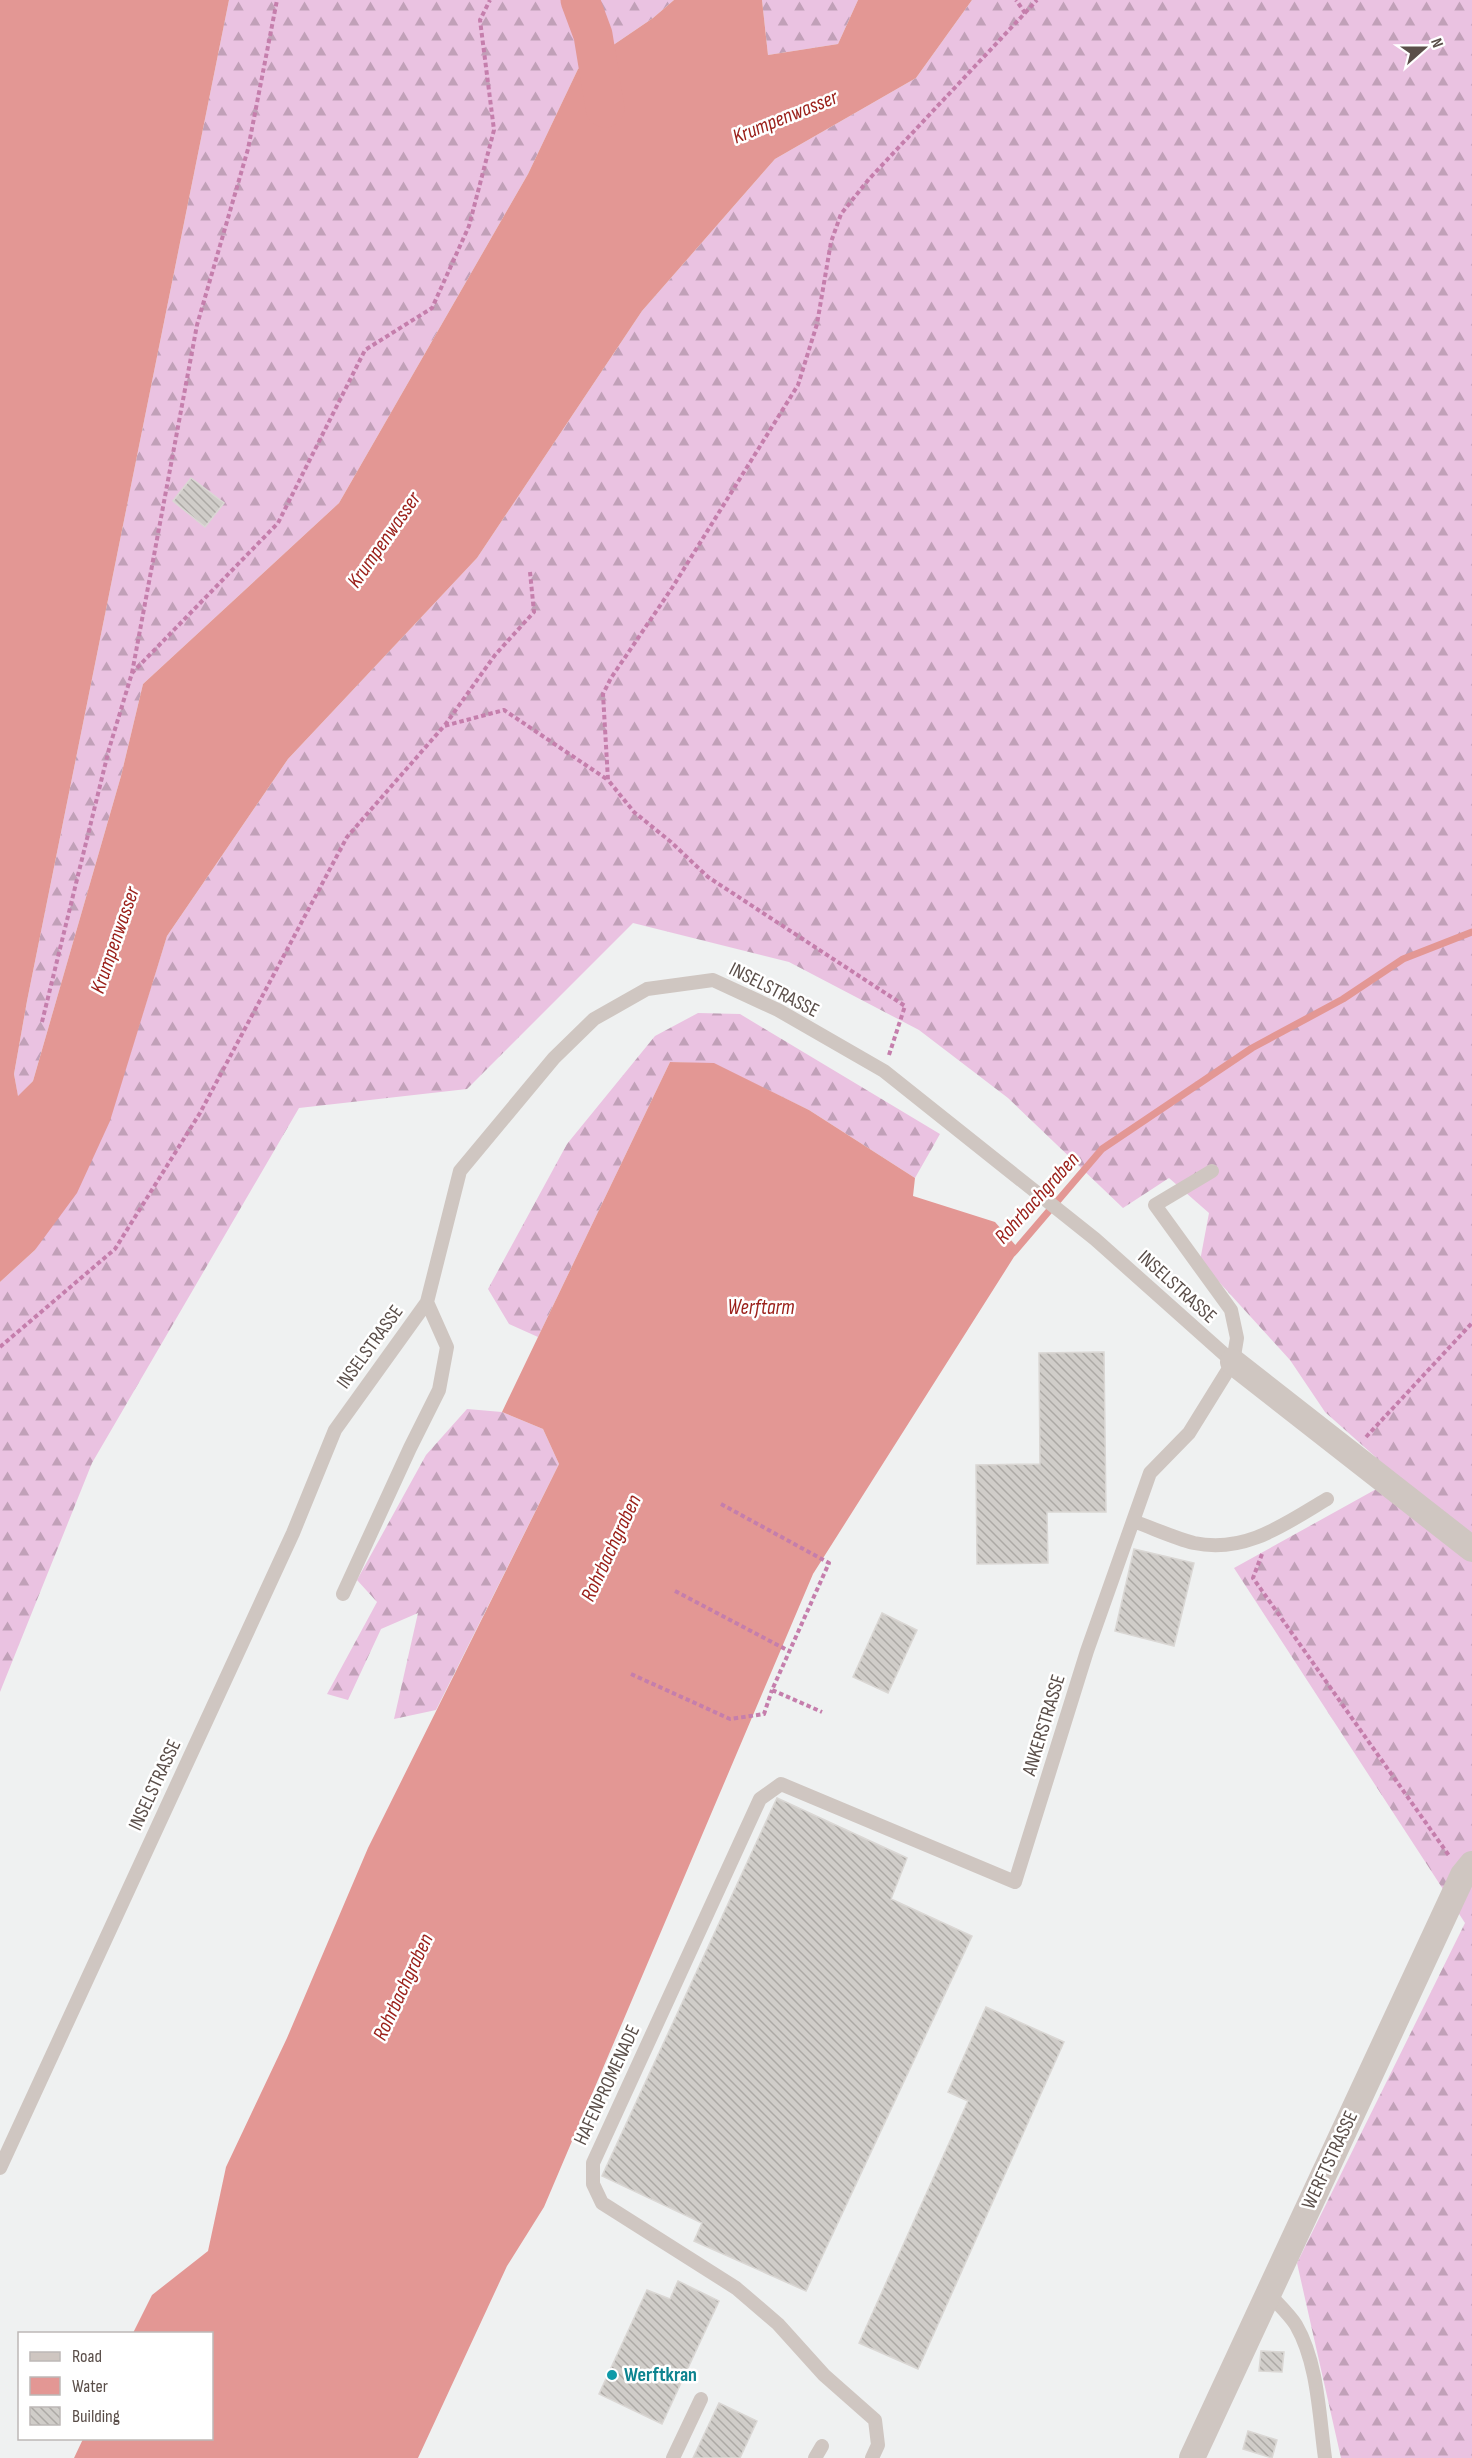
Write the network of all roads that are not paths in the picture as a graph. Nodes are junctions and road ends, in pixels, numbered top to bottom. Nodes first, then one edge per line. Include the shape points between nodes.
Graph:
1 (1212, 1172) dead end
2 (427, 1302) junction
3 (1233, 1362) junction
4 (1326, 1499) dead end
5 (1133, 1521) junction
6 (1472, 1550) edge
7 (343, 1594) dead end
8 (781, 1784) joint
9 (1467, 1869) edge
10 (0, 2168) edge
11 (1268, 2293) junction
12 (700, 2399) dead end
13 (673, 2458) edge
14 (872, 2458) edge
15 (1192, 2458) edge
16 (1325, 2458) edge

1 - 3 lane via 1155,1206 1231,1310 1237,1338
2 - 3 lane, INSELSTRASSE via 460,1171 562,1050 594,1019 646,989 713,980 778,1010 884,1071 1095,1239
2 - 7 lane via 447,1347 439,1390
2 - 10 lane, INSELSTRASSE via 335,1430 293,1533
3 - 5 lane, ANKERSTRASSE via 1189,1433 1150,1473
3 - 6 street
4 - 5 lane via 1270,1532 1230,1546 1194,1543
5 - 8 lane, ANKERSTRASSE via 1015,1882
8 - 14 lane, HAFENPROMENADE via 760,1799 593,2163 593,2184 602,2203 736,2288 778,2324 824,2375 874,2420 878,2445
9 - 11 street, WERFTSTRASSE
11 - 15 street, WERFTSTRASSE
11 - 16 lane via 1295,2324 1306,2346
12 - 13 lane

